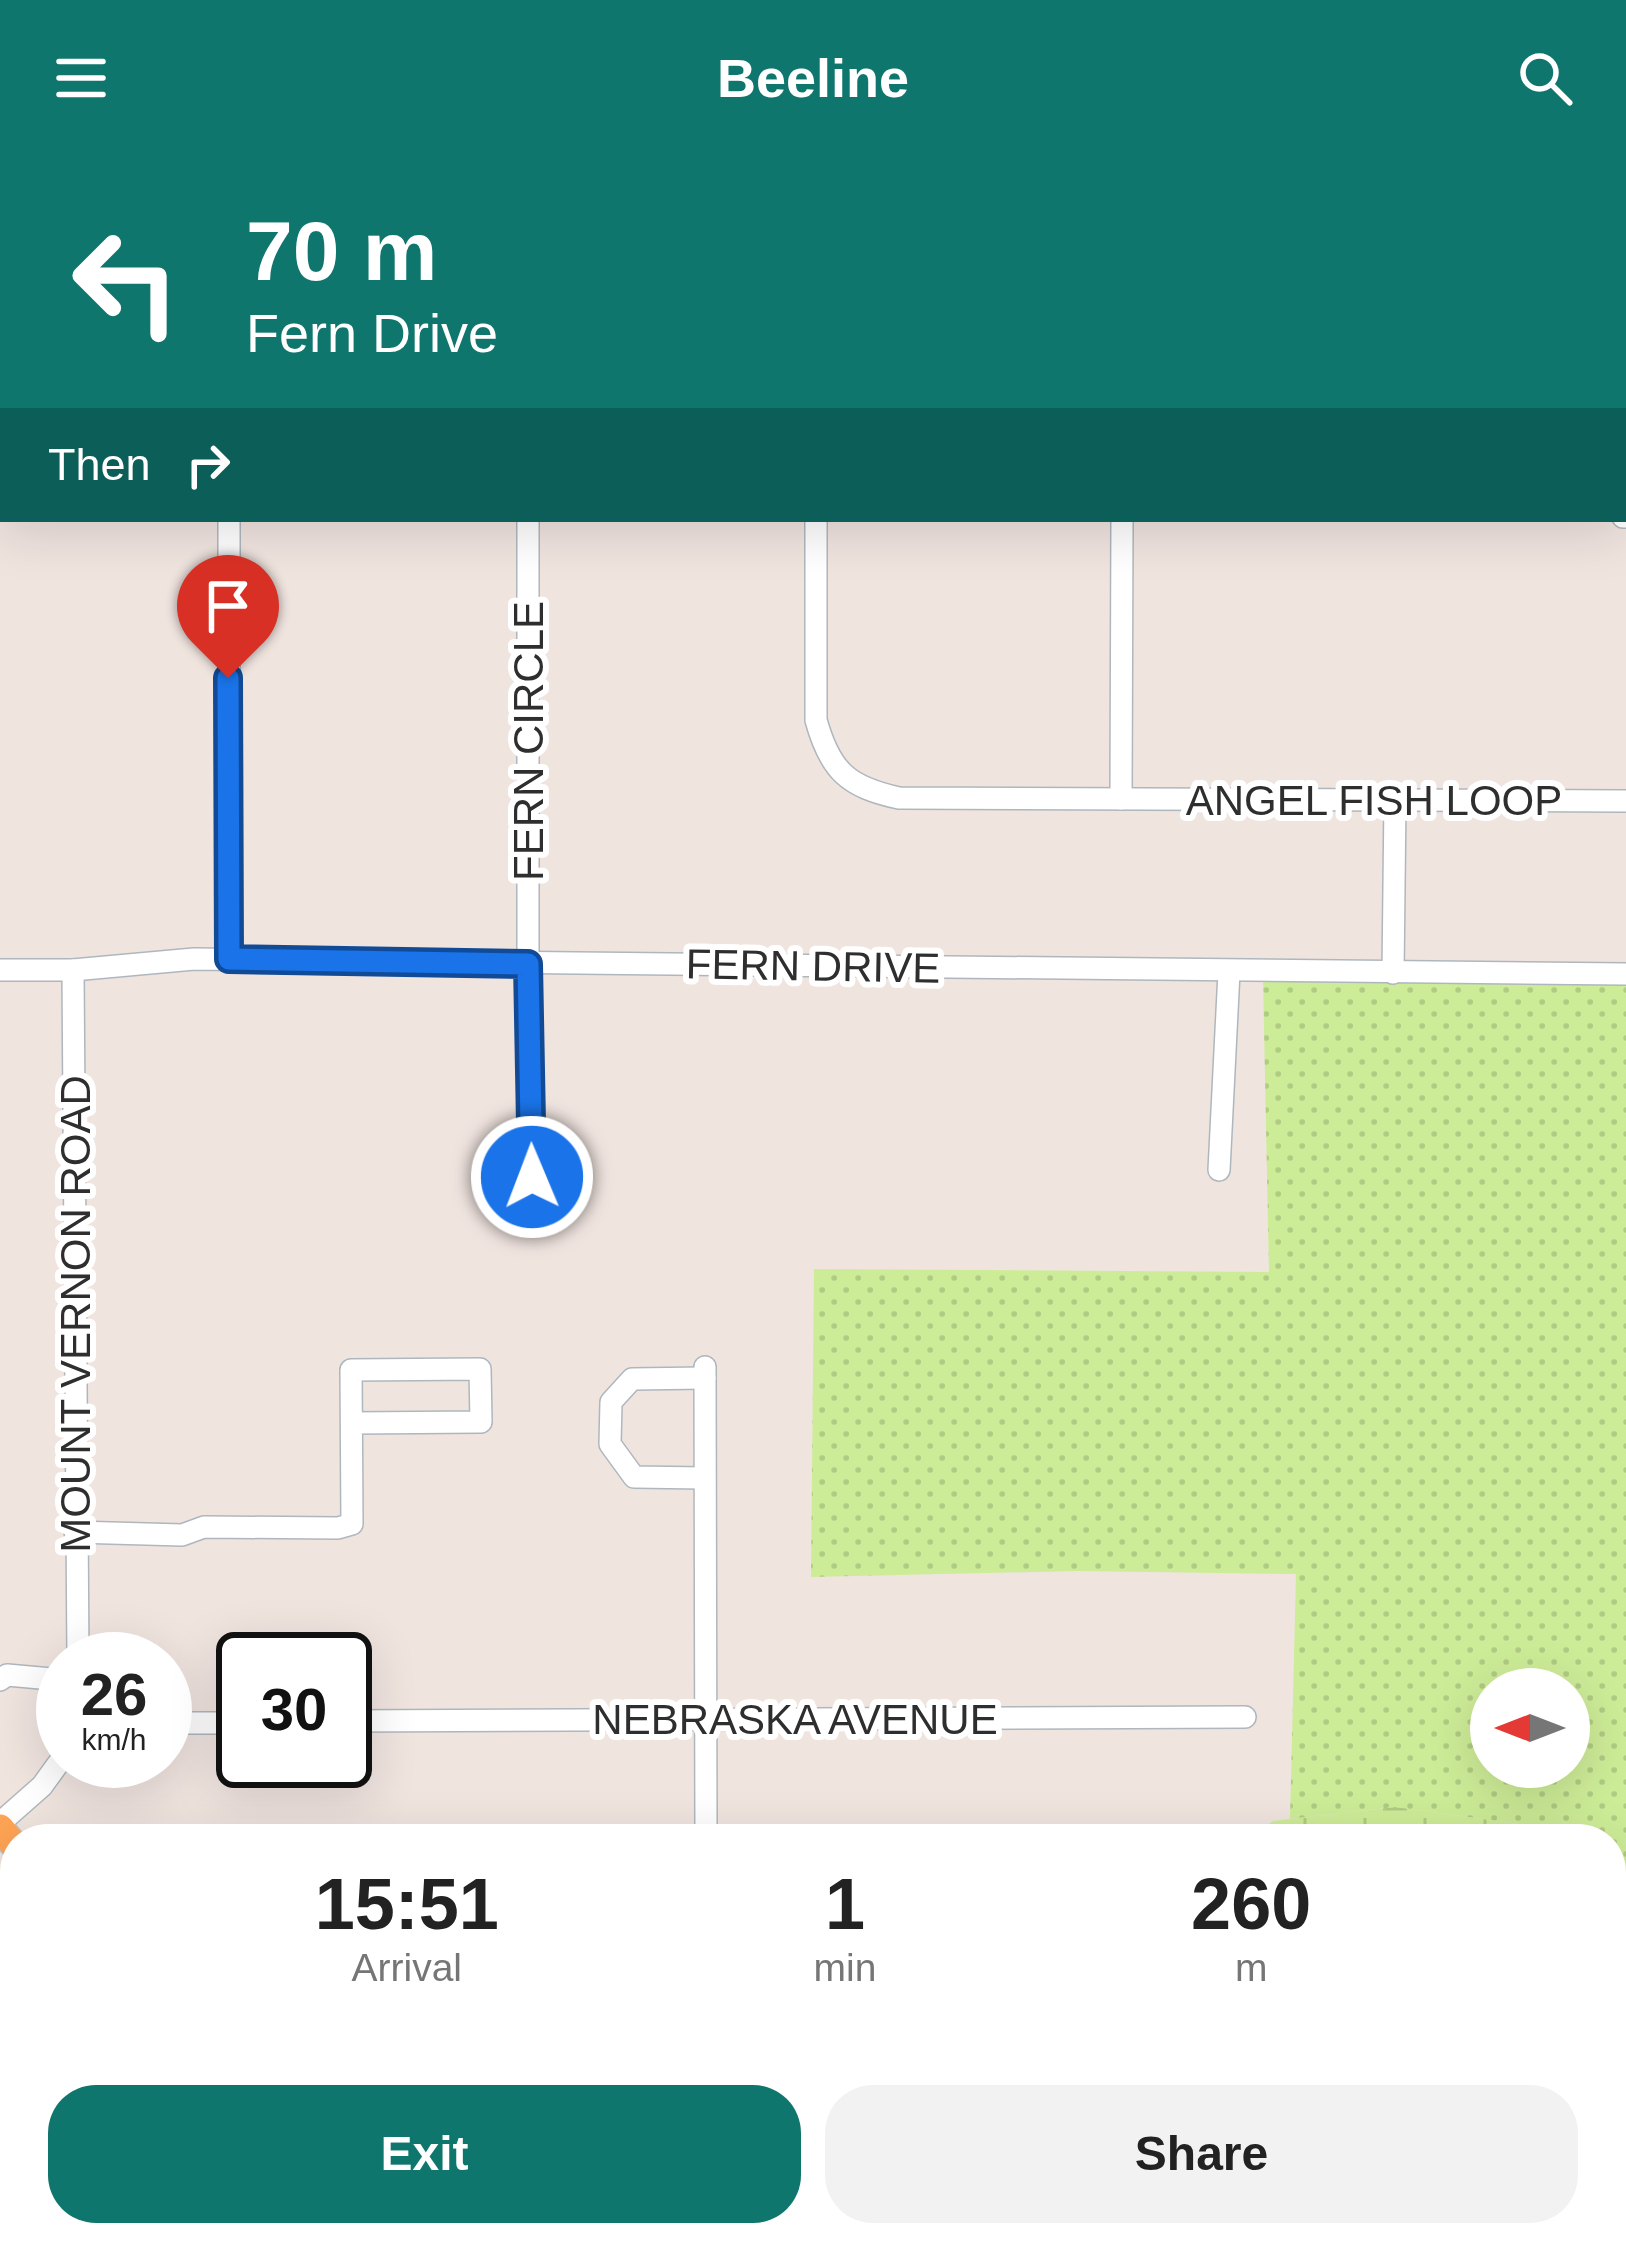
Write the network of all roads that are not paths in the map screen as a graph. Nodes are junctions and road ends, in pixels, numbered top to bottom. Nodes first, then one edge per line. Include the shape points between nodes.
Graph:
1 (229, 522) edge
2 (528, 522) edge
3 (816, 522) edge
4 (1123, 522) edge
5 (1121, 799) junction
6 (1395, 800) junction
7 (1626, 801) edge
8 (229, 959) junction
9 (528, 964) junction
10 (0, 970) edge
11 (73, 970) junction
12 (1229, 972) junction
13 (1393, 974) junction
14 (1626, 974) edge
15 (1219, 1169) dead end
16 (532, 1177) dead end
17 (352, 1423) junction
18 (704, 1478) junction
19 (75, 1532) junction
20 (77, 1632) edge
21 (36, 1678) edge
22 (0, 1680) edge
23 (1245, 1717) dead end
24 (704, 1720) junction
25 (372, 1721) edge
26 (40, 1788) edge
27 (2, 1824) edge
28 (706, 1824) edge

1 - 8 street
2 - 9 street, FERN CIRCLE
3 - 5 street, ANGEL FISH LOOP via 816,720 824,751 844,776 899,798
4 - 5 street
5 - 6 street, ANGEL FISH LOOP
6 - 7 street, ANGEL FISH LOOP
6 - 13 street
8 - 9 street, FERN DRIVE
8 - 11 street, FERN DRIVE
9 - 12 street, FERN DRIVE
9 - 16 street, FERN CIRCLE
10 - 11 street, FERN DRIVE
11 - 19 street, MOUNT VERNON ROAD
12 - 13 street, FERN DRIVE
12 - 15 street
13 - 14 street, FERN DRIVE
17 - 17 street via 351,1370 479,1369 481,1422
17 - 19 street via 352,1523 204,1527 182,1535
18 - 18 street via 705,1372 632,1379 611,1402 610,1444 634,1478
18 - 24 street
19 - 20 street, MOUNT VERNON ROAD
21 - 22 street
23 - 24 street, NEBRASKA AVENUE
24 - 25 street, NEBRASKA AVENUE
24 - 28 street
26 - 27 street

